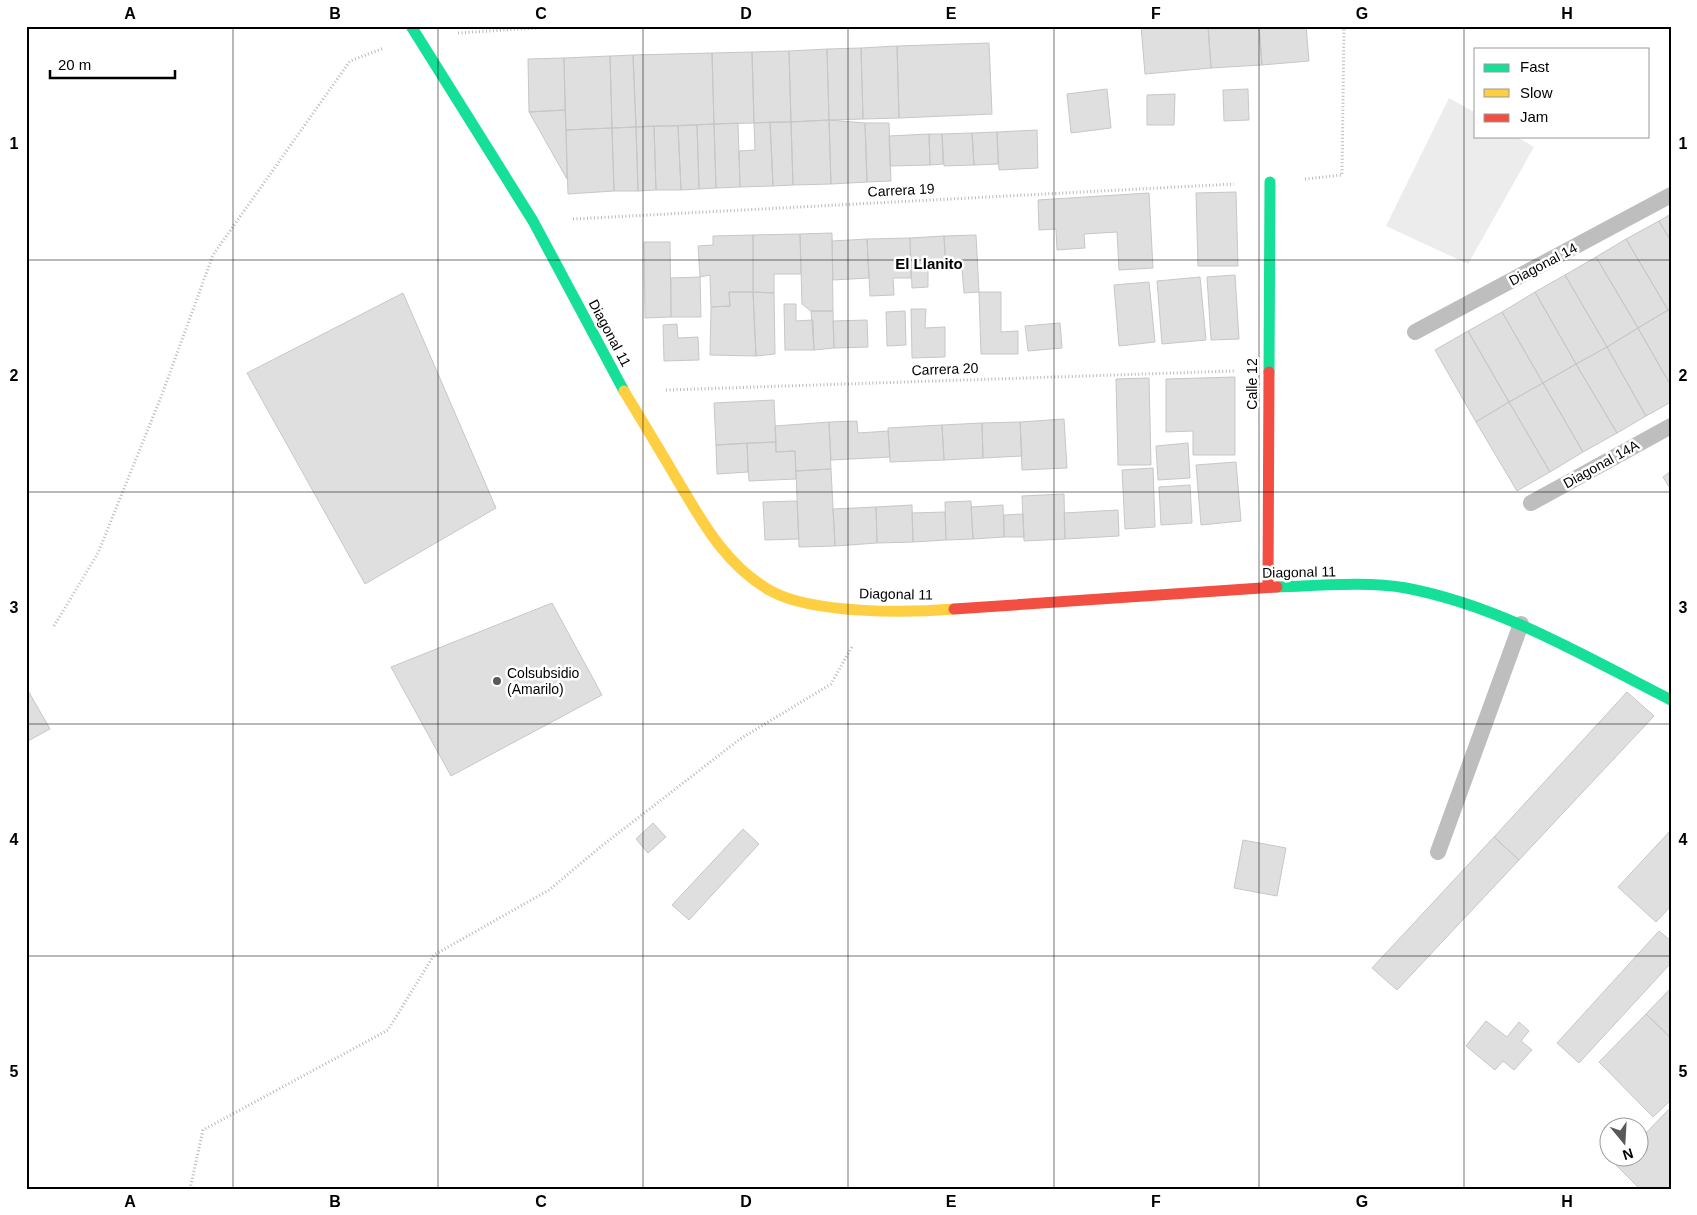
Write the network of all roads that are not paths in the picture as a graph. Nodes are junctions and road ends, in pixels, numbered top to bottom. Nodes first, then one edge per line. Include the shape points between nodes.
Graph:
1 (414, 31) edge
2 (1270, 182) road end
3 (1671, 195) edge
4 (1415, 332) dead end
5 (1671, 426) edge
6 (1531, 503) dead end
7 (1268, 586) junction
8 (1521, 624) junction
9 (1671, 700) edge
10 (1438, 852) dead end

1 - 7 street, Diagonal 11 via 533,221 624,391 713,540 745,572 771,591 804,602 872,611 930,611
2 - 7 street, Calle 12
3 - 4 lane, Diagonal 14
5 - 6 lane, Diagonal 14A
7 - 8 street, Diagonal 11 via 1404,588 1456,600
8 - 9 street, Diagonal 11
8 - 10 lane

